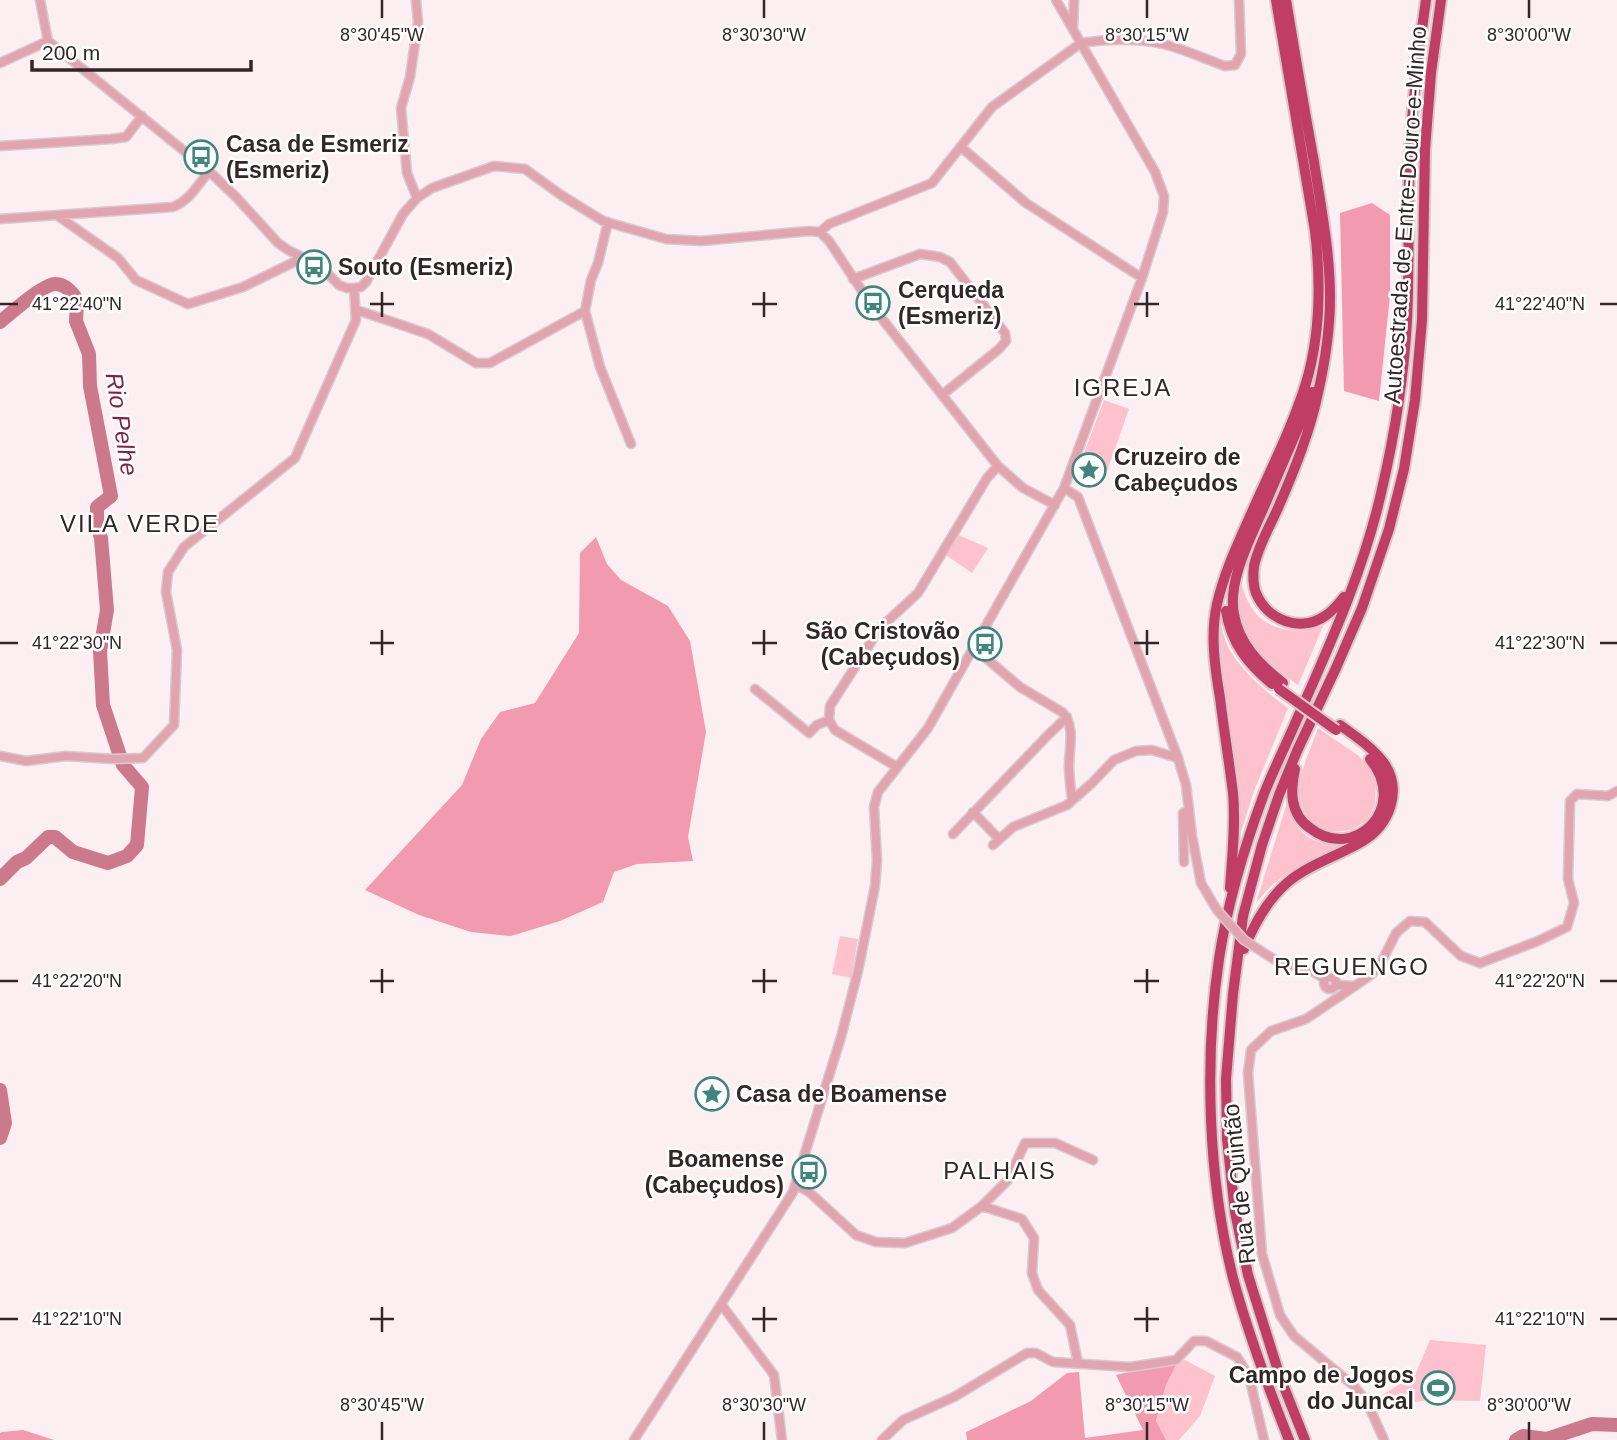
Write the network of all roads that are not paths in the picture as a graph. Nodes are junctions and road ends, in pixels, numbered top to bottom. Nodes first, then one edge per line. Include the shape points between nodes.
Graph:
1 (40, 0) edge
2 (416, 0) edge
3 (1056, 0) edge
4 (1073, 0) edge
5 (1239, 0) edge
6 (1276, 0) edge
7 (1286, 0) edge
8 (1426, 0) edge
9 (1441, 0) edge
10 (1073, 30) junction
11 (48, 41) junction
12 (1081, 43) junction
13 (0, 63) edge
14 (142, 116) junction
15 (0, 146) edge
16 (961, 148) junction
17 (209, 171) junction
18 (417, 198) junction
19 (58, 216) junction
20 (0, 219) edge
21 (608, 222) junction
22 (820, 232) junction
23 (301, 257) junction
24 (1142, 278) junction
25 (853, 279) junction
26 (366, 282) junction
27 (354, 288) junction
28 (356, 307) junction
29 (585, 311) junction
30 (1328, 328) junction
31 (942, 395) junction
32 (631, 444) dead end
33 (998, 466) junction
34 (1064, 488) junction
35 (1055, 505) junction
36 (1244, 530) junction
37 (1351, 590) junction
38 (974, 648) junction
39 (1281, 686) junction
40 (755, 689) dead end
41 (1068, 717) junction
42 (829, 719) junction
43 (1338, 727) junction
44 (1297, 751) junction
45 (0, 756) edge
46 (1178, 758) junction
47 (897, 767) junction
48 (1617, 791) edge
49 (1072, 800) junction
50 (1189, 808) junction
51 (973, 812) junction
52 (953, 834) dead end
53 (1184, 862) dead end
54 (1228, 915) junction
55 (1236, 971) junction
56 (1324, 982) junction
57 (1355, 986) junction
58 (1322, 1009) junction
59 (1093, 1160) dead end
60 (796, 1185) junction
61 (982, 1206) junction
62 (721, 1304) junction
63 (1078, 1363) junction
64 (634, 1440) edge
65 (782, 1440) edge
66 (882, 1440) edge
67 (1264, 1440) edge
68 (1289, 1440) edge
69 (1305, 1440) edge
70 (1384, 1440) edge

1 - 11 street
2 - 18 street via 411,76 401,108 407,173
3 - 10 street
4 - 10 street
5 - 12 street via 1241,54 1236,65 1226,66 1164,44 1129,40
6 - 36 highway via 1315,231 1320,305 1306,383
7 - 30 highway via 1328,256
8 - 37 highway, Autoestrada de Entre-Douro-e-Minho via 1410,148 1407,320 1400,397 1381,495
9 - 44 highway, Autoestrada de Entre-Douro-e-Minho via 1425,149 1422,320 1404,469 1362,608
10 - 12 street
11 - 13 street
11 - 14 street
12 - 16 street via 992,107
12 - 24 street via 1164,196
14 - 15 street via 126,137
14 - 17 street
16 - 22 street via 932,183 829,224
16 - 24 street via 1026,203
17 - 19 street via 188,198 173,207
17 - 23 street via 278,243
18 - 21 street via 494,166 525,169
18 - 26 street via 403,214
19 - 20 street
19 - 23 street via 118,258 136,280 188,304 243,287
21 - 22 street via 666,239 701,242
21 - 29 street
22 - 25 street
23 - 27 street via 320,266 339,285
24 - 34 street
25 - 31 street
25 - 31 street via 920,254 935,255 950,262 991,314 1006,341
26 - 27 street
26 - 28 street
27 - 28 street
28 - 29 street via 428,334 476,363 490,363
28 - 45 street via 356,320 295,458 184,547 168,572 166,592 177,650 174,725 142,758 66,755 26,761
29 - 32 street via 600,367
30 - 37 highway via 1307,431 1257,556 1253,580 1255,592 1273,616 1298,624 1325,616
30 - 39 highway via 1305,412 1234,586 1239,634 1249,652
31 - 33 street
33 - 35 street via 1023,488
33 - 42 street via 918,593 880,628 831,706
34 - 35 street
34 - 46 street via 1078,498
35 - 38 street
36 - 39 highway via 1225,597 1230,631 1246,659
36 - 54 highway via 1216,605 1213,642 1233,796
37 - 54 highway, Autoestrada de Entre-Douro-e-Minho via 1264,792
38 - 41 street via 1020,687
38 - 47 street via 928,728
39 - 43 highway
40 - 42 street via 809,733
41 - 49 street
41 - 51 street
42 - 47 street via 835,730
43 - 44 highway via 1366,753 1383,778 1380,814 1360,834 1331,838 1305,824 1293,801
43 - 55 highway via 1366,744 1384,764 1392,788 1389,811 1373,834 1306,869 1275,894 1249,936
44 - 55 highway, Autoestrada de Entre-Douro-e-Minho via 1262,845 1243,916
46 - 49 street via 1152,750 1125,755
46 - 50 street
47 - 60 street via 878,792 874,807 876,886 841,1037
48 - 57 street, Rua de Quintão via 1608,796 1577,794 1570,800 1568,879 1574,903 1567,927 1480,964 1461,956 1425,922 1410,921 1396,933 1372,974
49 - 51 street via 1013,827 996,842
50 - 53 street via 1183,813
50 - 56 street, bridge via 1201,883 1217,910 1244,940 1275,960 1314,972
51 - 52 street
54 - 68 highway, Autoestrada de Entre-Douro-e-Minho via 1215,992 1211,1076 1220,1215 1233,1278
55 - 69 highway, Autoestrada de Entre-Douro-e-Minho via 1226,1079 1235,1212 1248,1275
56 - 57 street via 1328,976 1334,977 1336,985
56 - 58 street
57 - 58 street, Rua de Quintão
58 - 70 street, Rua de Quintão via 1271,1031 1251,1050 1248,1073 1262,1254 1280,1315 1294,1336 1367,1402
59 - 61 street via 1055,1143 1025,1143 1008,1180
60 - 61 street via 856,1235 876,1242 905,1243 952,1228
60 - 62 street
61 - 63 street via 1022,1219 1034,1238 1032,1273 1038,1290 1070,1325
62 - 64 street
62 - 65 street via 774,1374
63 - 66 street via 1053,1362 1027,1353 954,1397 903,1420
63 - 67 street via 1130,1367 1176,1360 1194,1341 1206,1341 1237,1357 1249,1376

